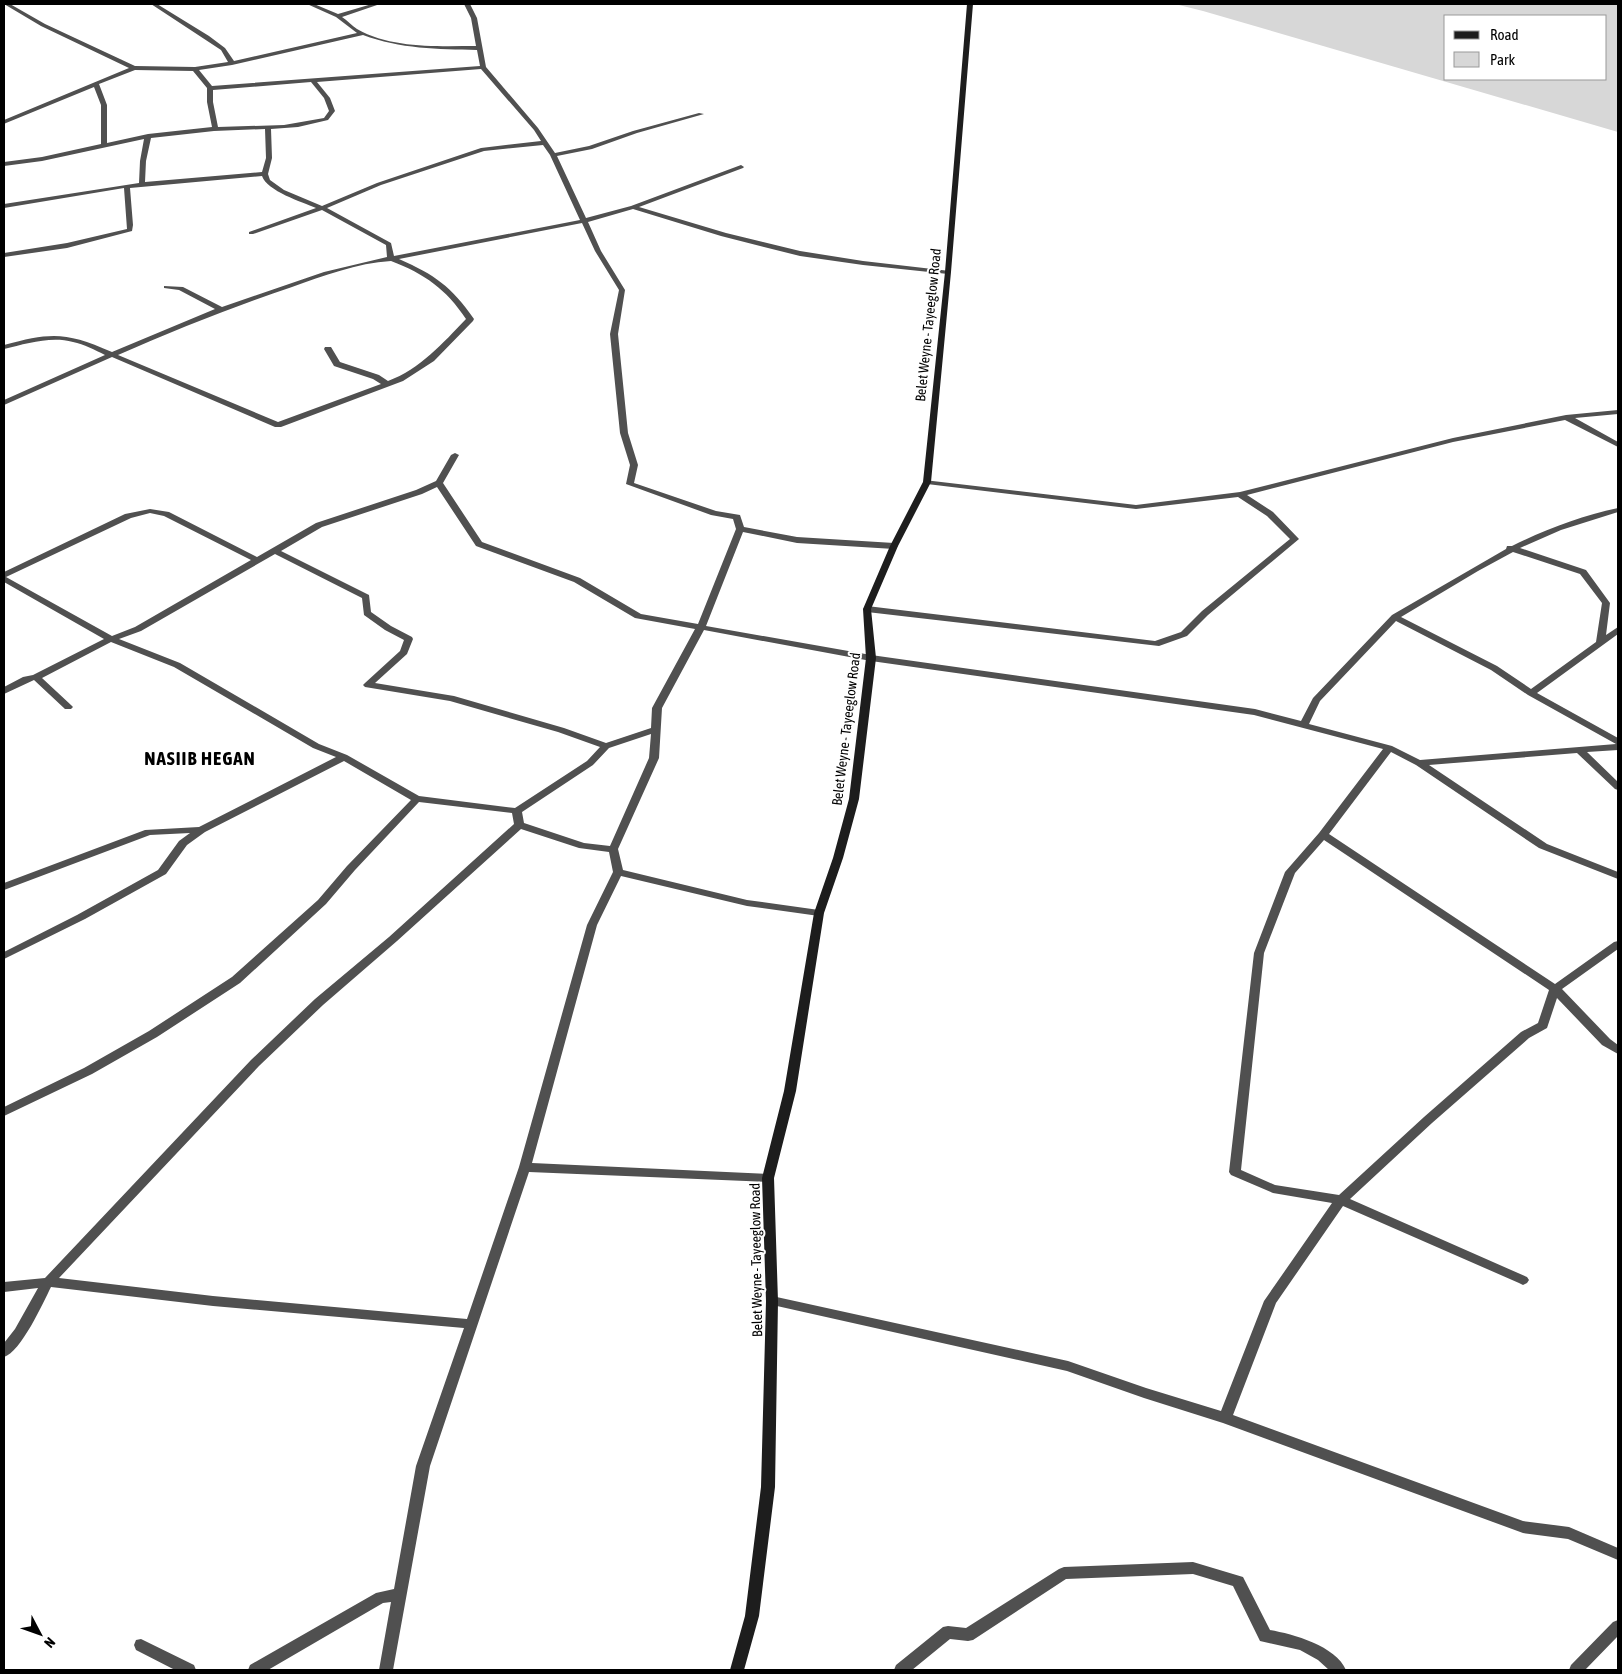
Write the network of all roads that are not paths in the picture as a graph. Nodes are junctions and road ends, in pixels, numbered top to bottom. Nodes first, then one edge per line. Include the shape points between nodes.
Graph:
1 (7, 4) edge
2 (154, 4) edge
3 (310, 4) edge
4 (378, 4) edge
5 (467, 4) edge
6 (970, 4) edge
7 (338, 16) junction
8 (363, 32) junction
9 (479, 48) junction
10 (232, 63) junction
11 (482, 67) junction
12 (134, 68) junction
13 (196, 69) junction
14 (313, 80) junction
15 (96, 83) junction
16 (210, 88) junction
17 (701, 114) dead end
18 (4, 122) edge
19 (215, 129) junction
20 (268, 129) junction
21 (148, 136) junction
22 (544, 143) junction
23 (104, 146) junction
24 (553, 155) junction
25 (4, 164) edge
26 (741, 168) dead end
27 (265, 174) junction
28 (142, 185) junction
29 (127, 186) junction
30 (4, 206) edge
31 (633, 207) junction
32 (322, 208) junction
33 (584, 221) junction
34 (251, 233) dead end
35 (4, 255) edge
36 (391, 259) junction
37 (948, 272) junction
38 (166, 287) dead end
39 (220, 309) junction
40 (4, 347) edge
41 (328, 349) dead end
42 (112, 355) junction
43 (387, 384) junction
44 (4, 403) edge
45 (1618, 412) edge
46 (1566, 417) junction
47 (1618, 445) edge
48 (455, 455) dead end
49 (927, 482) junction
50 (439, 483) junction
51 (1240, 494) junction
52 (1618, 510) edge
53 (740, 529) junction
54 (894, 546) junction
55 (1510, 548) junction
56 (273, 550) junction
57 (257, 560) junction
58 (4, 575) edge
59 (4, 579) edge
60 (867, 609) junction
61 (1395, 617) junction
62 (701, 627) junction
63 (1618, 630) edge
64 (110, 639) junction
65 (1600, 642) junction
66 (871, 658) junction
67 (36, 677) junction
68 (4, 690) edge
69 (1531, 693) junction
70 (68, 707) dead end
71 (1304, 724) junction
72 (654, 730) junction
73 (1618, 742) edge
74 (606, 746) junction
75 (1618, 747) edge
76 (1389, 748) junction
77 (1580, 751) junction
78 (344, 757) junction
79 (1419, 762) junction
80 (1618, 787) edge
81 (417, 799) junction
82 (517, 812) junction
83 (519, 825) junction
84 (201, 830) junction
85 (1323, 836) junction
86 (613, 849) junction
87 (618, 872) junction
88 (1618, 876) edge
89 (4, 887) edge
90 (819, 913) junction
91 (1618, 944) edge
92 (4, 956) edge
93 (1555, 989) junction
94 (1618, 1050) edge
95 (4, 1112) edge
96 (525, 1167) junction
97 (768, 1178) junction
98 (1341, 1200) junction
99 (1523, 1280) dead end
100 (48, 1282) junction
101 (4, 1287) edge
102 (772, 1301) junction
103 (471, 1324) junction
104 (4, 1352) edge
105 (1225, 1418) junction
106 (1618, 1554) edge
107 (400, 1595) junction
108 (1618, 1626) edge
109 (141, 1645) dead end
110 (189, 1670) edge
111 (255, 1670) edge
112 (386, 1670) edge
113 (737, 1670) edge
114 (901, 1670) edge
115 (1339, 1670) edge
116 (1576, 1670) edge

1 - 12 street via 43,25
2 - 10 street via 207,37
3 - 7 street
4 - 7 street
5 - 9 street via 474,18
6 - 37 main road, Belet Weyne - Tayeeglow Road
7 - 8 street via 355,30
8 - 9 street via 380,41 396,44
8 - 10 street
9 - 11 street
10 - 13 street
11 - 14 street
11 - 22 street via 536,129
12 - 13 street
12 - 15 street
13 - 16 street
14 - 16 street
14 - 20 street via 327,98 332,111 326,119
15 - 18 street via 11,116
15 - 23 street via 104,104
16 - 19 street via 208,95
17 - 24 street via 590,148
19 - 20 street
19 - 21 street
20 - 27 street via 269,158
21 - 23 street
21 - 28 street
22 - 24 street
22 - 32 street via 483,148
23 - 25 street
24 - 33 street
26 - 31 street
27 - 28 street
27 - 32 street via 268,181 282,191
28 - 29 street
29 - 30 street
29 - 35 street via 130,230 58,248
31 - 33 street
31 - 37 street via 779,249 854,262
32 - 34 street
32 - 36 street via 389,244
33 - 36 street
33 - 53 street via 622,290 614,334 624,433 634,465 630,484 714,513 737,517
36 - 39 street via 342,268
36 - 43 street via 431,276 457,299 470,319 431,359
37 - 49 main road, Belet Weyne - Tayeeglow Road
38 - 39 street via 181,288
39 - 42 street
40 - 42 street via 32,340 65,338
41 - 43 street via 337,364
42 - 43 street via 278,424
42 - 44 street
45 - 46 street
46 - 47 street
46 - 51 street via 1453,440
48 - 50 street
49 - 51 street via 1136,507
49 - 54 main road, Belet Weyne - Tayeeglow Road
50 - 56 street via 319,525
50 - 62 street via 479,544 577,580 638,616
51 - 60 street via 1270,514 1294,538 1184,634 1156,644
52 - 55 street via 1579,519
53 - 54 street via 797,540
53 - 62 street
54 - 60 main road, Belet Weyne - Tayeeglow Road
55 - 61 street
55 - 65 street via 1582,572 1606,603
56 - 57 street
56 - 74 street via 366,597 368,613 408,639 404,652 368,685 451,698
57 - 58 street via 166,514 150,511 128,516
57 - 64 street via 138,629
59 - 64 street
60 - 66 main road, Belet Weyne - Tayeeglow Road
61 - 69 street via 1494,668
61 - 71 street via 1316,700
62 - 66 street
62 - 72 street via 657,708
63 - 65 street
64 - 67 street
64 - 78 street via 178,665 316,746
65 - 69 street
66 - 71 street via 1255,712
66 - 90 main road, Belet Weyne - Tayeeglow Road via 854,800
67 - 68 street
67 - 70 street
69 - 73 street
71 - 76 street
72 - 74 street
72 - 86 street via 654,758
74 - 82 street via 590,763
75 - 77 street
76 - 79 street
76 - 85 street
77 - 79 street
77 - 80 street
78 - 81 street
78 - 84 street
79 - 88 street via 1543,846
81 - 82 street
81 - 95 street via 322,902 236,980 153,1034 88,1071
82 - 83 street
83 - 86 street via 583,846
83 - 100 street via 255,1063
84 - 89 street via 149,832
84 - 92 street via 182,843 162,872
85 - 93 street
85 - 98 street via 1290,872 1259,953 1235,1172 1273,1189
86 - 87 street
87 - 90 street via 747,903
87 - 96 street via 592,925
90 - 97 main road, Belet Weyne - Tayeeglow Road via 790,1091
91 - 93 street
93 - 94 street via 1606,1042
93 - 98 street via 1544,1025 1525,1035
96 - 97 street
96 - 103 street
97 - 102 main road, Belet Weyne - Tayeeglow Road
98 - 99 street
98 - 105 street via 1270,1301
100 - 101 street
100 - 103 street via 213,1301
100 - 104 street via 20,1333
102 - 105 street via 1068,1366
102 - 113 main road, Belet Weyne - Tayeeglow Road via 768,1487 752,1616
103 - 107 street via 423,1466
105 - 106 street via 1523,1527 1569,1533
107 - 111 street via 381,1597
107 - 112 street
108 - 116 street
109 - 110 street
114 - 115 street via 948,1632 968,1636 1064,1573 1193,1568 1238,1581 1265,1636 1293,1640 1326,1656

